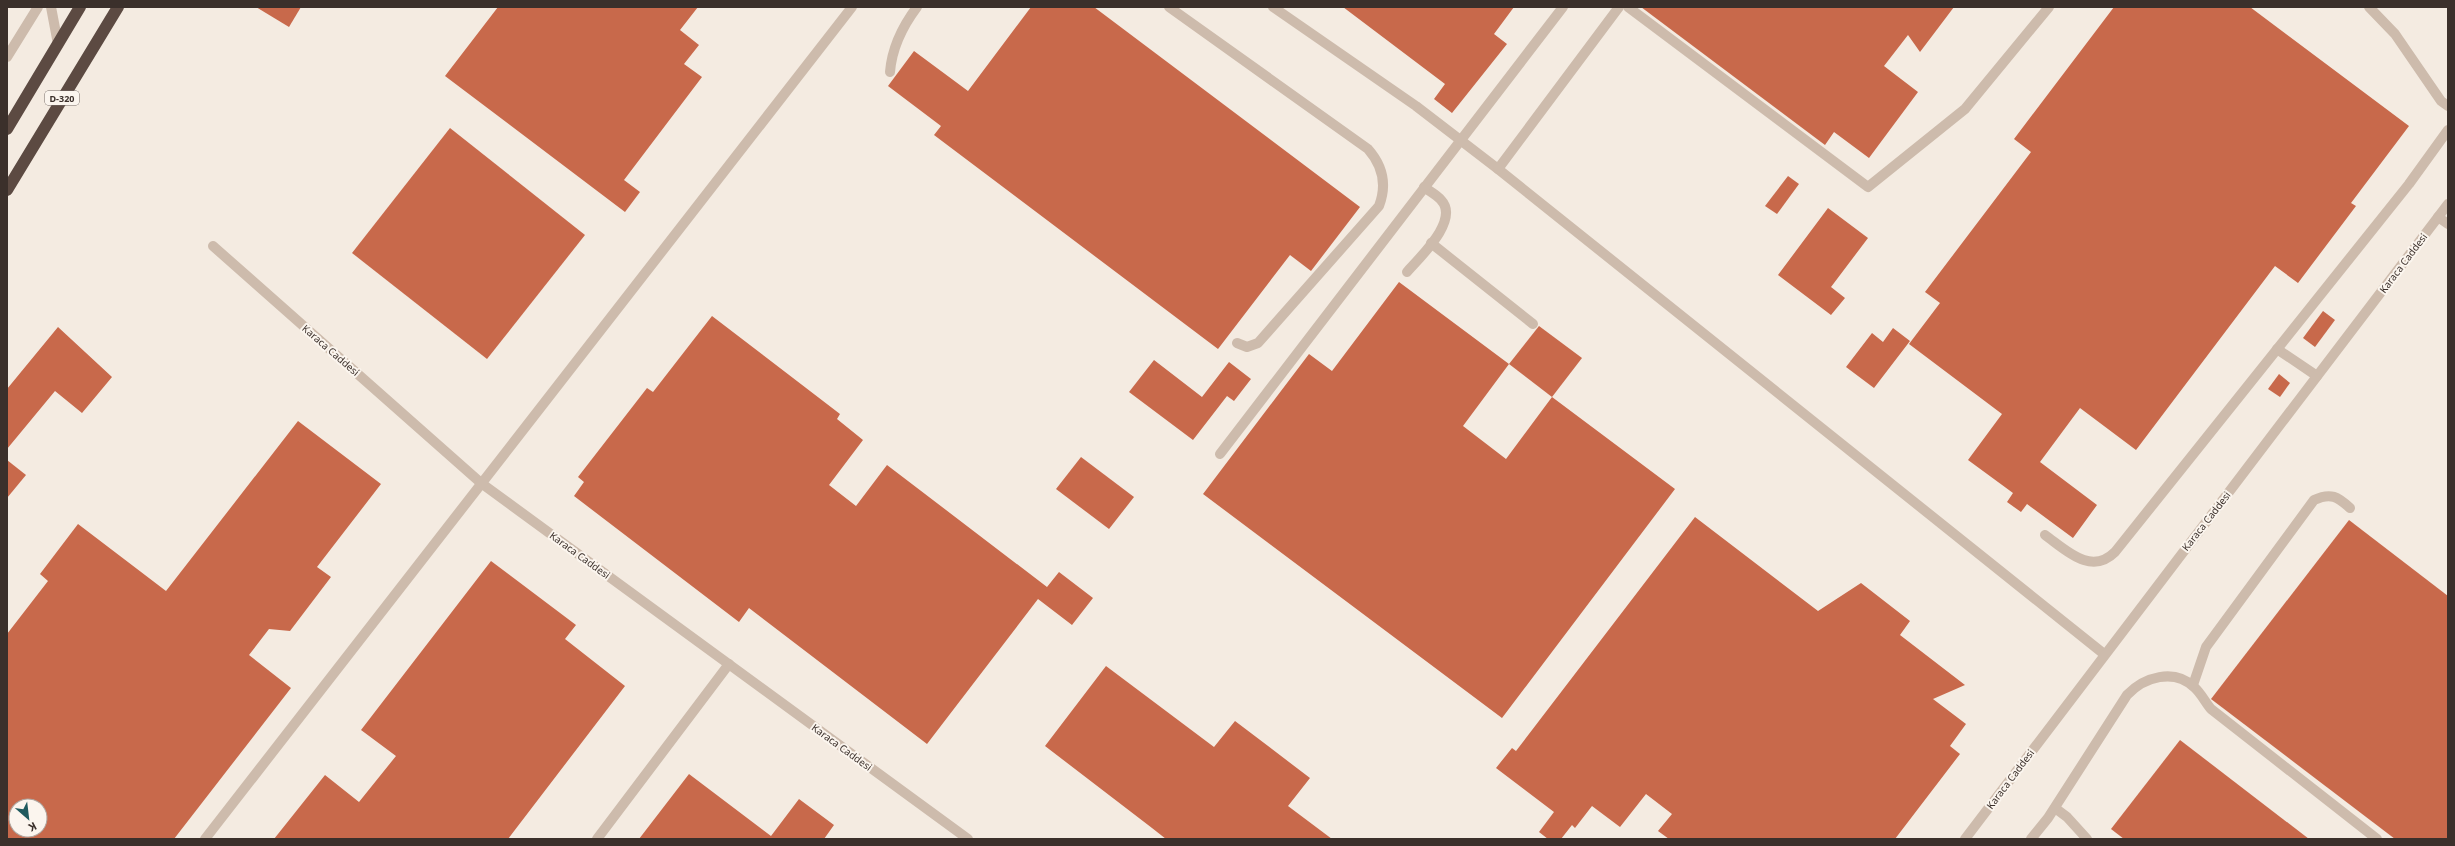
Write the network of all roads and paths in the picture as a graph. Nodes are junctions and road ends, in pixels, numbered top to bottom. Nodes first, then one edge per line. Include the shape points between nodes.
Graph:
1 (38, 7) edge
2 (50, 7) edge
3 (80, 7) edge
4 (118, 7) edge
5 (852, 7) edge
6 (917, 7) edge
7 (1169, 7) edge
8 (1273, 7) edge
9 (1563, 7) edge
10 (1618, 7) edge
11 (1628, 7) edge
12 (2049, 7) edge
13 (2369, 7) edge
14 (58, 44) junction
15 (7, 57) edge
16 (890, 72) dead end
17 (2448, 106) edge
18 (7, 129) edge
19 (2448, 130) edge
20 (1460, 140) junction
21 (1498, 169) junction
22 (1424, 187) junction
23 (7, 190) edge
24 (2448, 204) edge
25 (2438, 217) junction
26 (2448, 224) edge
27 (1431, 243) junction
28 (213, 246) dead end
29 (1407, 272) dead end
30 (1533, 324) dead end
31 (1237, 343) dead end
32 (2277, 348) junction
33 (2317, 376) junction
34 (1220, 454) dead end
35 (481, 483) junction
36 (2350, 508) dead end
37 (2045, 535) dead end
38 (2104, 654) junction
39 (729, 664) junction
40 (2193, 685) junction
41 (2055, 808) junction
42 (205, 839) edge
43 (597, 839) edge
44 (968, 839) edge
45 (1966, 839) edge
46 (2031, 839) edge
47 (2087, 839) edge
48 (2377, 839) edge

1 - 15 street
2 - 14 street
3 - 14 highway, D-320
4 - 23 highway, D-320
5 - 35 street
6 - 16 street via 906,22 892,52
7 - 31 street via 1368,149 1382,173 1384,190 1379,206 1258,343 1247,347
8 - 20 street via 1416,106
9 - 20 street
10 - 21 street
11 - 12 street via 1868,187 1965,109
13 - 17 street via 2395,34 2441,101
14 - 18 highway, D-320
19 - 32 street via 2409,184
20 - 21 street
20 - 22 street
21 - 38 street
22 - 27 street via 1442,200 1446,210 1446,222
22 - 34 street
24 - 25 street, Karaca Caddesi
25 - 26 street
25 - 33 street, Karaca Caddesi
27 - 29 street
27 - 30 street
28 - 35 street, Karaca Caddesi
32 - 33 street
32 - 37 street via 2109,558 2087,562
33 - 38 street, Karaca Caddesi
35 - 39 street, Karaca Caddesi
35 - 42 street
36 - 40 street via 2336,496 2314,500 2206,647
38 - 45 street, Karaca Caddesi
39 - 43 street
39 - 44 street, Karaca Caddesi
40 - 41 street via 2174,677 2163,676 2134,688
40 - 48 street via 2211,709
41 - 46 street
41 - 47 street

